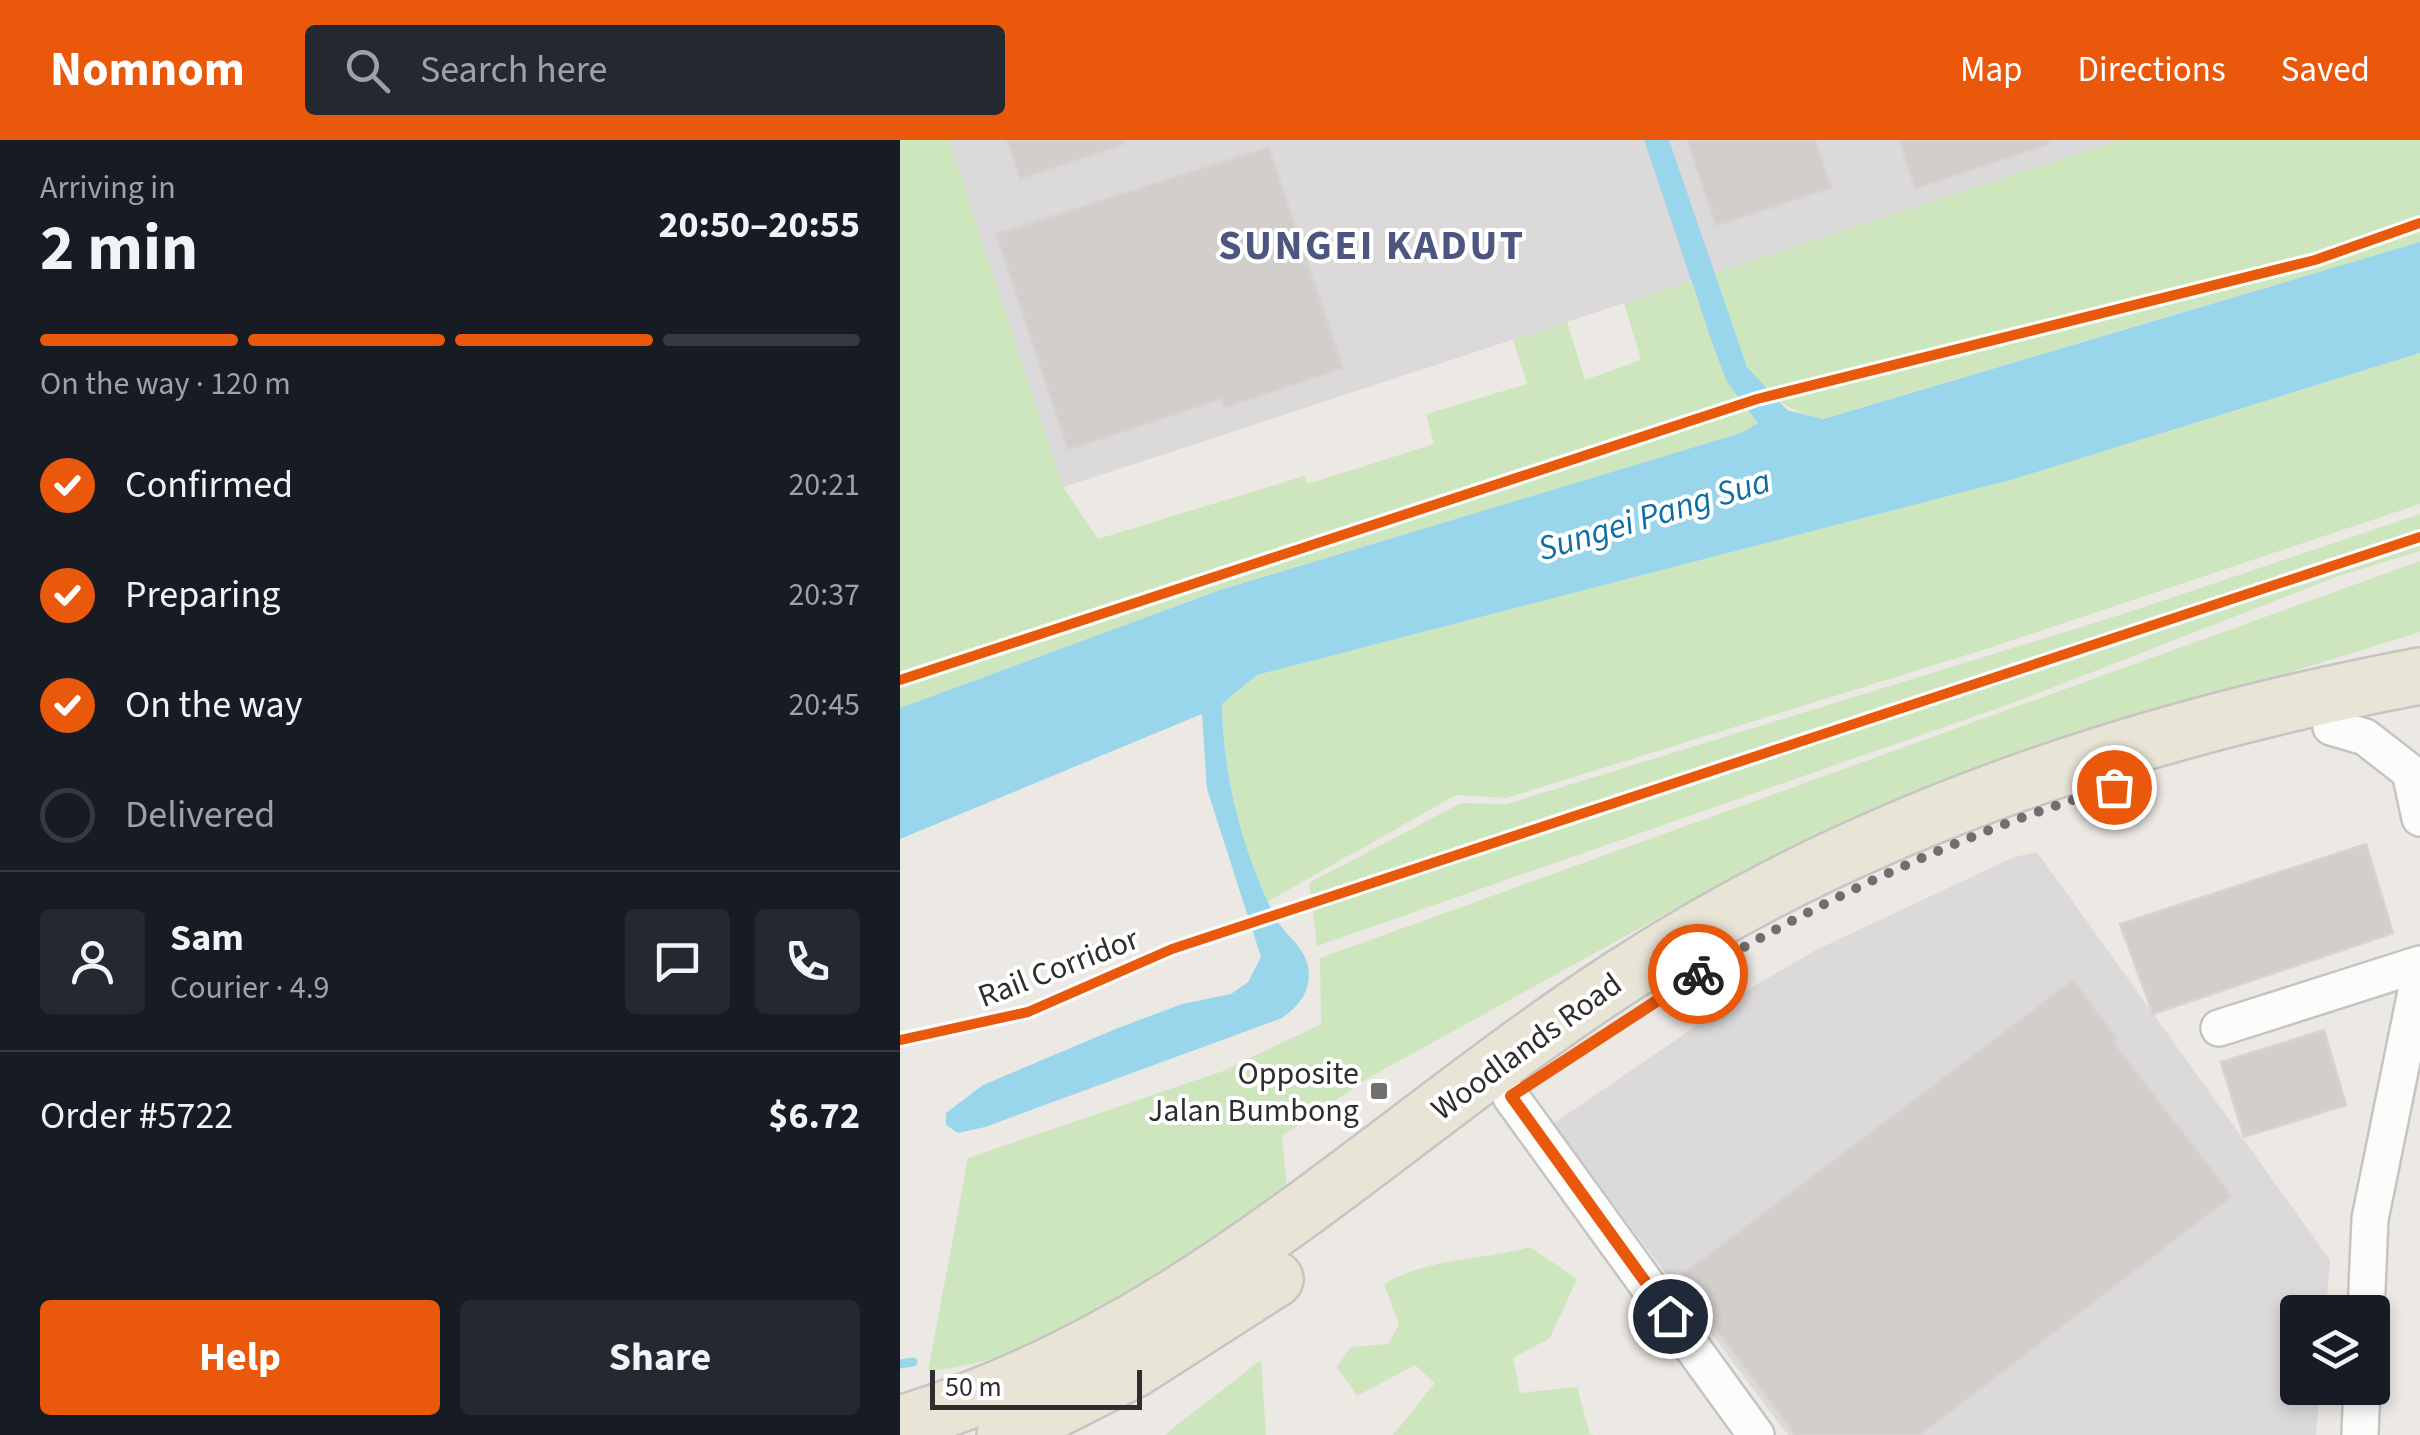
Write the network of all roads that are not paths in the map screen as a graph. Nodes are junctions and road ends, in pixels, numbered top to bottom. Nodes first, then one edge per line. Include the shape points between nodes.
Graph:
1 (2420, 676) edge
2 (2420, 710) edge
3 (2332, 727) junction
4 (2415, 762) edge
5 (2420, 818) edge
6 (2420, 964) edge
7 (2420, 972) edge
8 (2219, 1028) dead end
9 (1511, 1096) junction
10 (2367, 1295) edge
11 (2361, 1405) edge
12 (900, 1424) edge
13 (2360, 1434) edge
14 (1005, 1435) edge
15 (1756, 1435) edge

1 - 12 main road, Woodlands Road via 2328,693 2078,762 1990,792 1807,873 1622,976 1489,1066 1191,1289 1048,1370
2 - 3 main road, Woodlands Road
3 - 4 street
3 - 9 main road, Woodlands Road via 2087,795 1896,872 1722,959
4 - 5 street
6 - 8 street
7 - 10 street via 2370,1219
9 - 14 main road, Woodlands Road via 1262,1288 1133,1370
9 - 15 street
11 - 13 street

